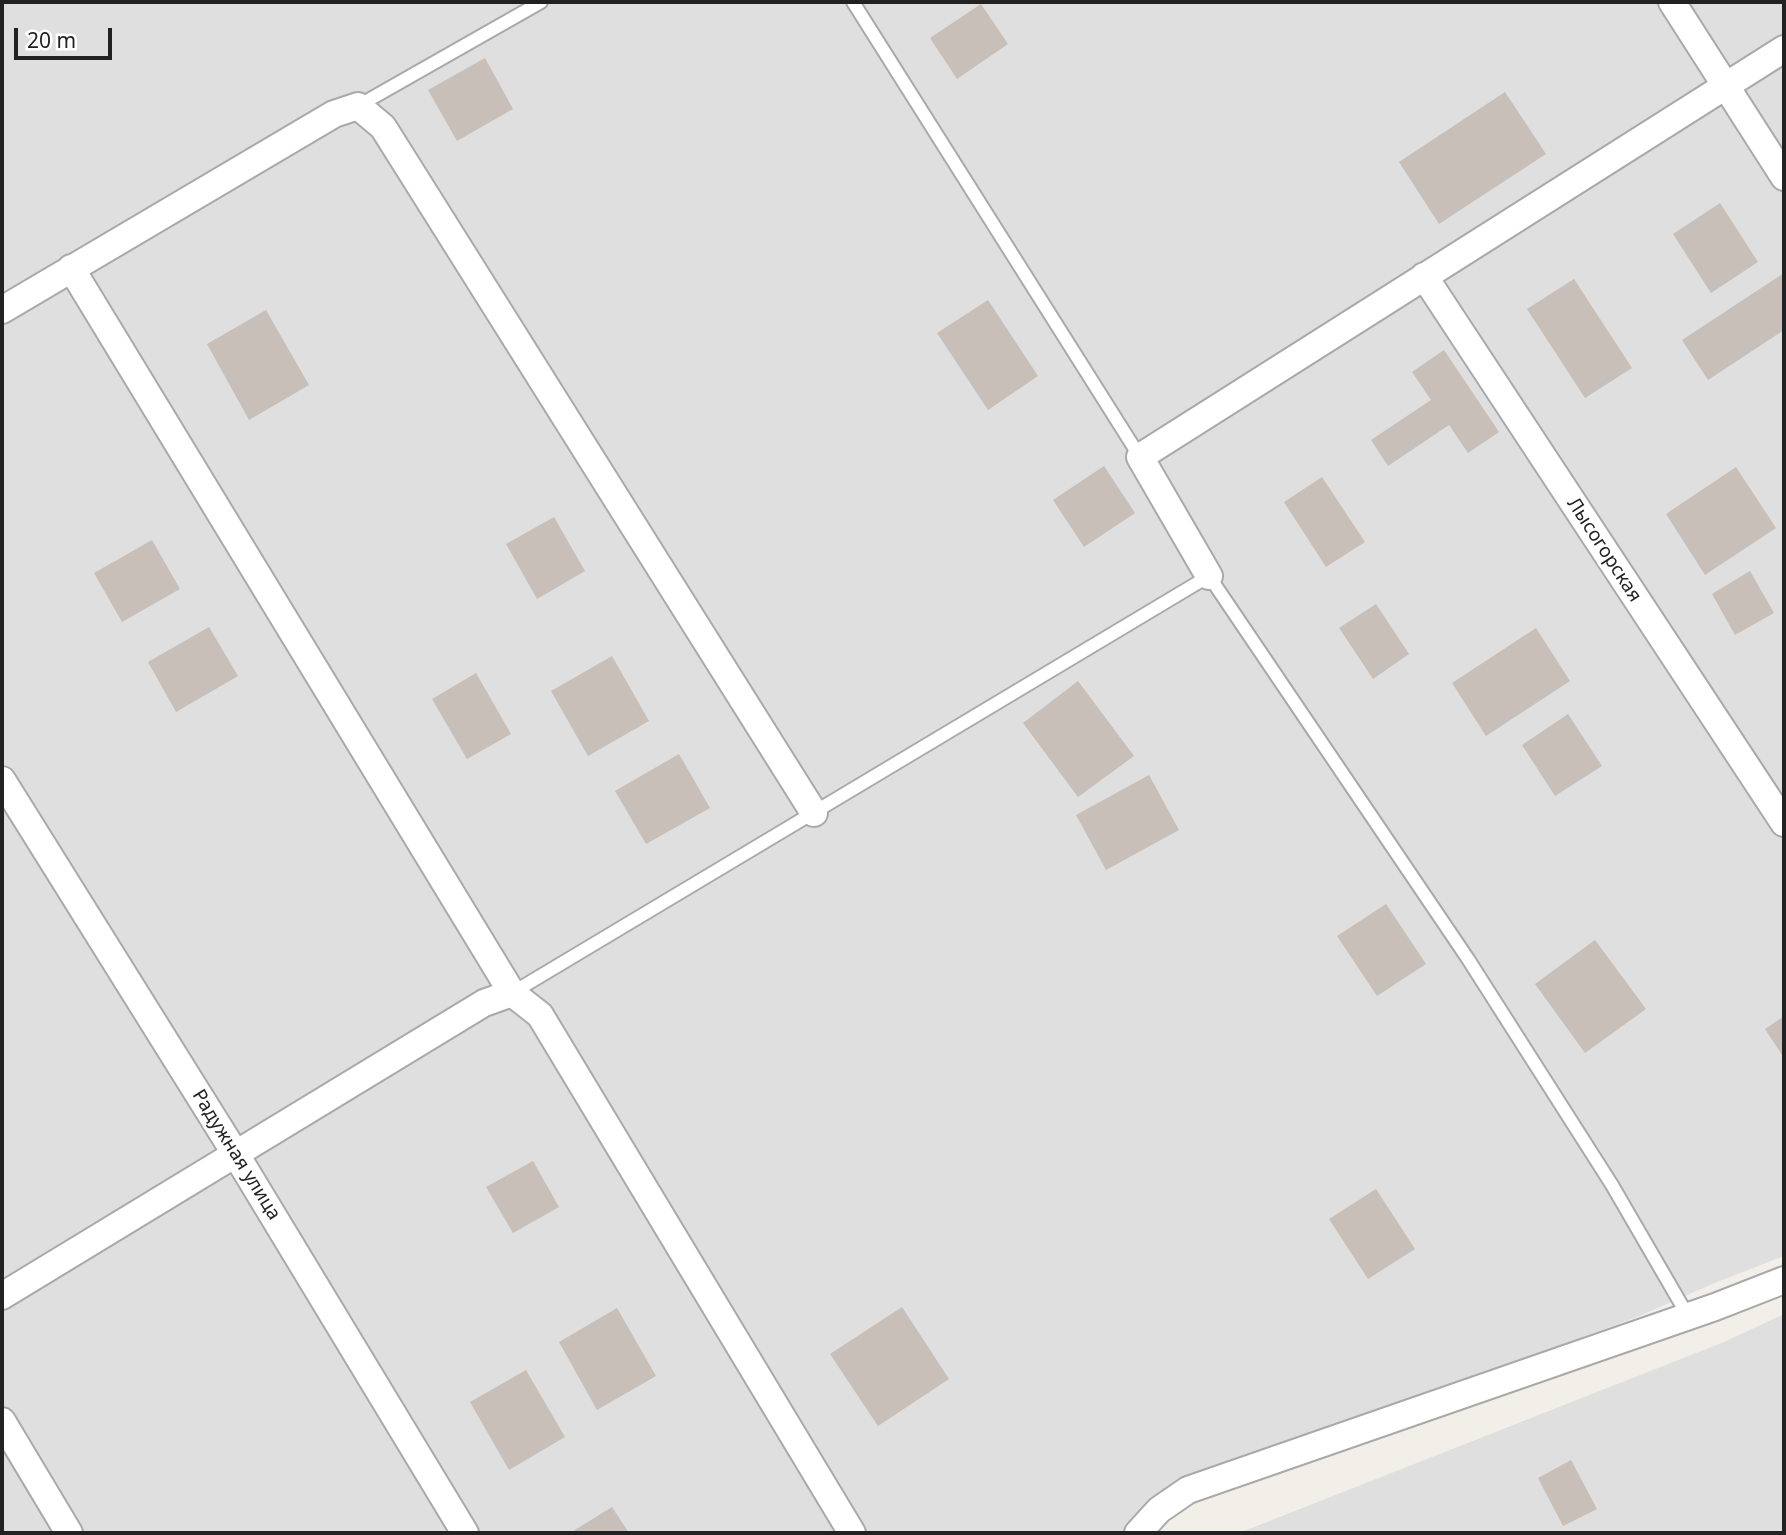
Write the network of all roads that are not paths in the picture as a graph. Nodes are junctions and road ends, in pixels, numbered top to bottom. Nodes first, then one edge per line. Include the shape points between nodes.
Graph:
1 (541, 2) edge
2 (853, 2) edge
3 (1672, 2) edge
4 (1784, 49) edge
5 (1728, 86) junction
6 (358, 106) junction
7 (1784, 177) edge
8 (71, 268) junction
9 (1424, 276) junction
10 (2, 310) edge
11 (1140, 457) junction
12 (1209, 576) junction
13 (2, 780) edge
14 (814, 813) junction
15 (1784, 823) edge
16 (512, 993) junction
17 (235, 1153) junction
18 (1784, 1280) edge
19 (2, 1296) edge
20 (1688, 1316) junction
21 (2, 1421) edge
22 (69, 1533) edge
23 (465, 1533) edge
24 (852, 1533) edge
25 (1138, 1533) edge

1 - 6 lane
2 - 11 lane
3 - 5 street
4 - 5 street
5 - 7 street
5 - 9 street
6 - 8 street via 334,114
6 - 14 street via 383,127
8 - 10 street
8 - 16 street
9 - 11 street
9 - 15 street, Лысогорская
11 - 12 street
12 - 14 lane
12 - 20 lane via 1468,959 1612,1185
13 - 17 street, Радужная улица
14 - 16 lane
16 - 17 street via 484,1003
16 - 24 street via 540,1015
17 - 19 street
17 - 23 street, Радужная улица
18 - 20 street
20 - 25 street via 1188,1490 1159,1510
21 - 22 street

